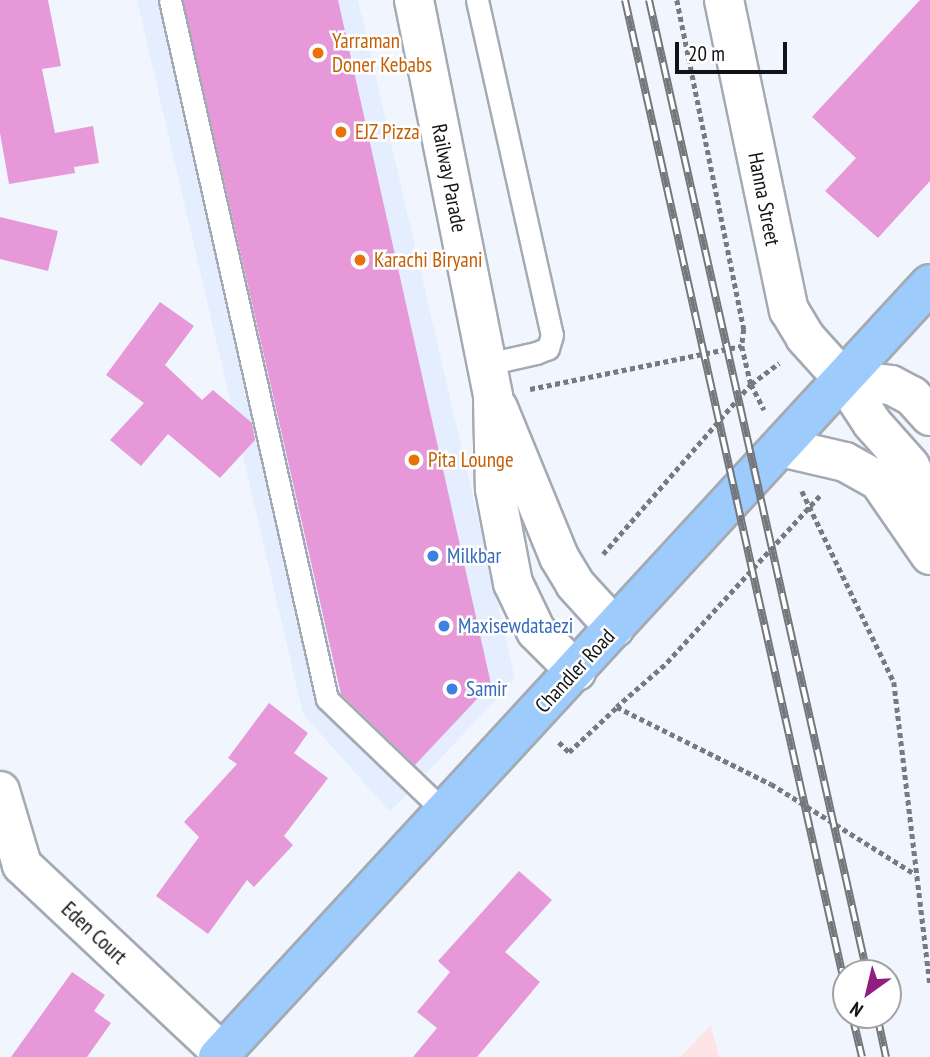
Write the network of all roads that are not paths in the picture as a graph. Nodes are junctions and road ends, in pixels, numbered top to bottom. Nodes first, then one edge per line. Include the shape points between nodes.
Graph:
1 (170, 0) edge
2 (414, 0) edge
3 (477, 0) edge
4 (724, 0) edge
5 (930, 284) edge
6 (490, 380) junction
7 (844, 380) junction
8 (930, 416) edge
9 (781, 447) junction
10 (930, 508) edge
11 (930, 555) edge
12 (615, 628) junction
13 (576, 671) junction
14 (0, 791) edge
15 (445, 812) junction
16 (220, 1055) edge

1 - 15 lane via 327,699
2 - 6 main road, Railway Parade
3 - 6 lane via 552,335 548,348
4 - 7 main road, Hanna Street via 789,310 805,337
5 - 7 main road, Chandler Road
6 - 12 main road, Railway Parade via 559,557 575,584
6 - 13 main road, Railway Parade via 495,489 513,583 536,631
7 - 8 main road via 891,385 912,397
7 - 9 main road, Chandler Road
7 - 10 main road, Hanna Street via 872,423 910,466
9 - 11 main road via 845,462 879,481
9 - 12 main road, Chandler Road
12 - 13 main road, Chandler Road
13 - 15 main road, Chandler Road
14 - 16 main road, Eden Court via 22,865
15 - 16 main road, Chandler Road

